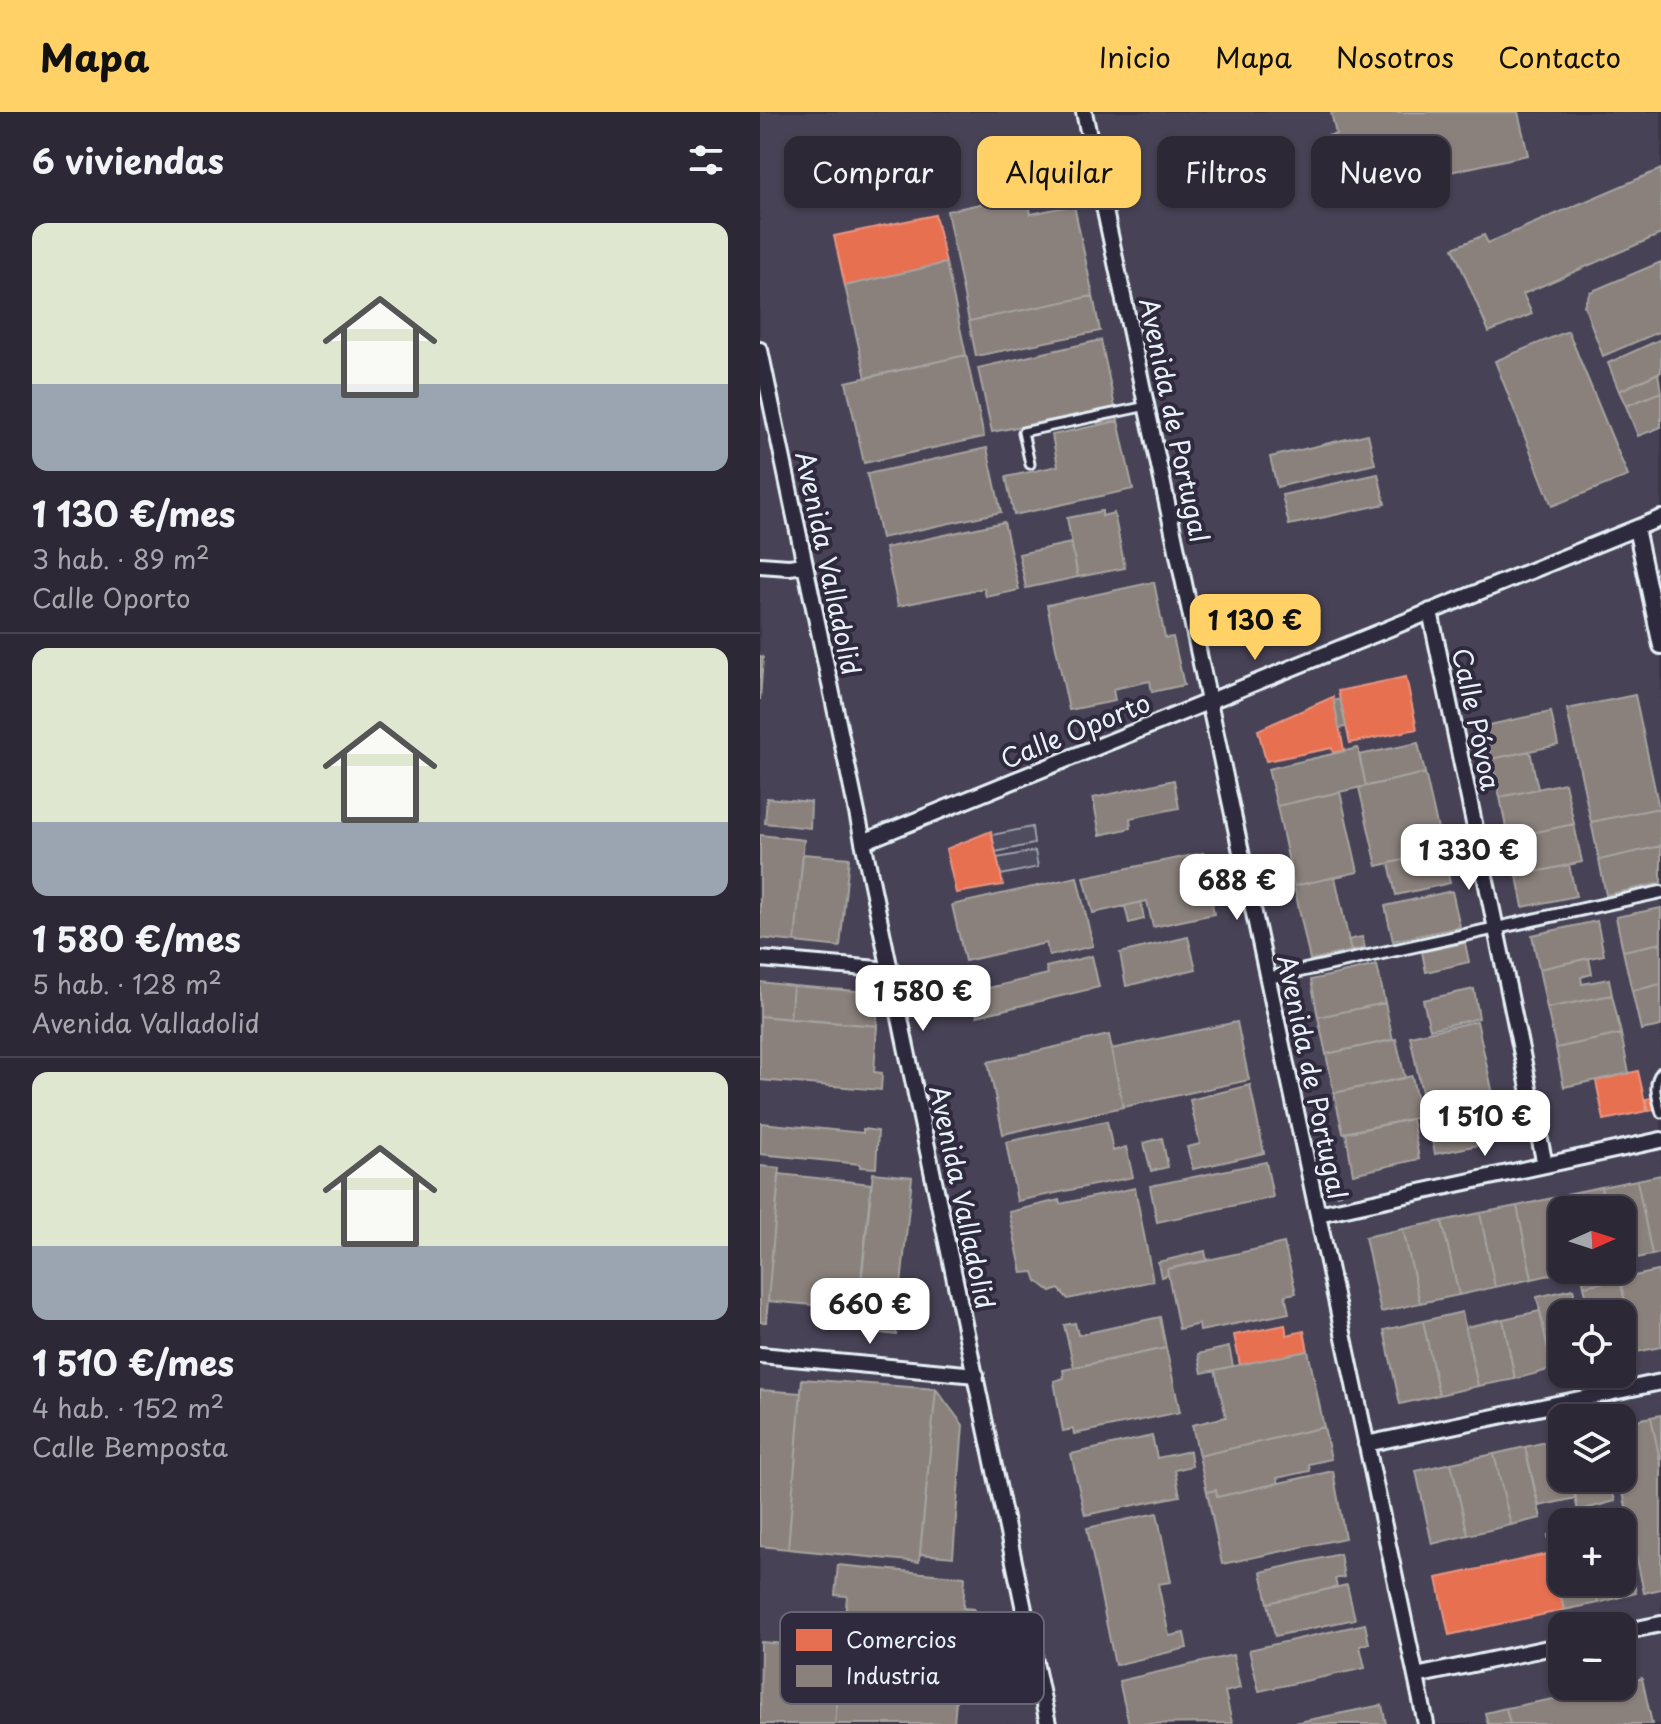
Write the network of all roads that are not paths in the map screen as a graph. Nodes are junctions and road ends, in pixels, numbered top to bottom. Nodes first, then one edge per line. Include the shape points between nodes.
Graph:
1 (1084, 112) edge
2 (760, 350) edge
3 (1147, 406) junction
4 (1030, 464) dead end
5 (1661, 518) edge
6 (1636, 528) junction
7 (760, 565) edge
8 (805, 565) junction
9 (1430, 611) junction
10 (1661, 646) edge
11 (1210, 701) junction
12 (863, 842) junction
13 (1661, 892) edge
14 (1496, 928) junction
15 (760, 959) edge
16 (890, 970) junction
17 (1268, 978) junction
18 (1661, 1072) edge
19 (1661, 1113) edge
20 (1661, 1140) edge
21 (1545, 1165) junction
22 (1318, 1214) junction
23 (760, 1355) edge
24 (976, 1375) junction
25 (1661, 1382) edge
26 (1366, 1444) junction
27 (1025, 1612) edge
28 (1661, 1624) edge
29 (1636, 1629) edge
30 (1548, 1648) edge
31 (1416, 1676) junction
32 (1044, 1704) edge
33 (1048, 1724) edge
34 (1426, 1724) edge

1 - 3 street, Avenida de Portugal
2 - 8 street, Avenida Valladolid
3 - 4 lane via 1023,432
3 - 11 street, Avenida de Portugal
5 - 6 street, Calle Oporto
6 - 9 street, Calle Oporto
6 - 10 street
7 - 8 street
8 - 12 street, Avenida Valladolid
9 - 11 street, Calle Oporto
9 - 14 street, Calle Póvoa
11 - 12 street, Calle Oporto
11 - 17 street, Avenida de Portugal
12 - 16 street, Avenida Valladolid
13 - 14 street
14 - 17 street
14 - 21 street, Calle Póvoa
15 - 16 street
16 - 24 street, Avenida Valladolid
17 - 22 street, Avenida de Portugal
18 - 19 lane via 1655,1083
20 - 21 street
21 - 22 street
22 - 26 street, Avenida de Portugal
23 - 24 street
24 - 27 street, Avenida Valladolid
25 - 26 street
26 - 31 street, Avenida de Portugal
28 - 29 street
30 - 31 street
31 - 34 street, Avenida de Portugal
32 - 33 street, Avenida Valladolid

